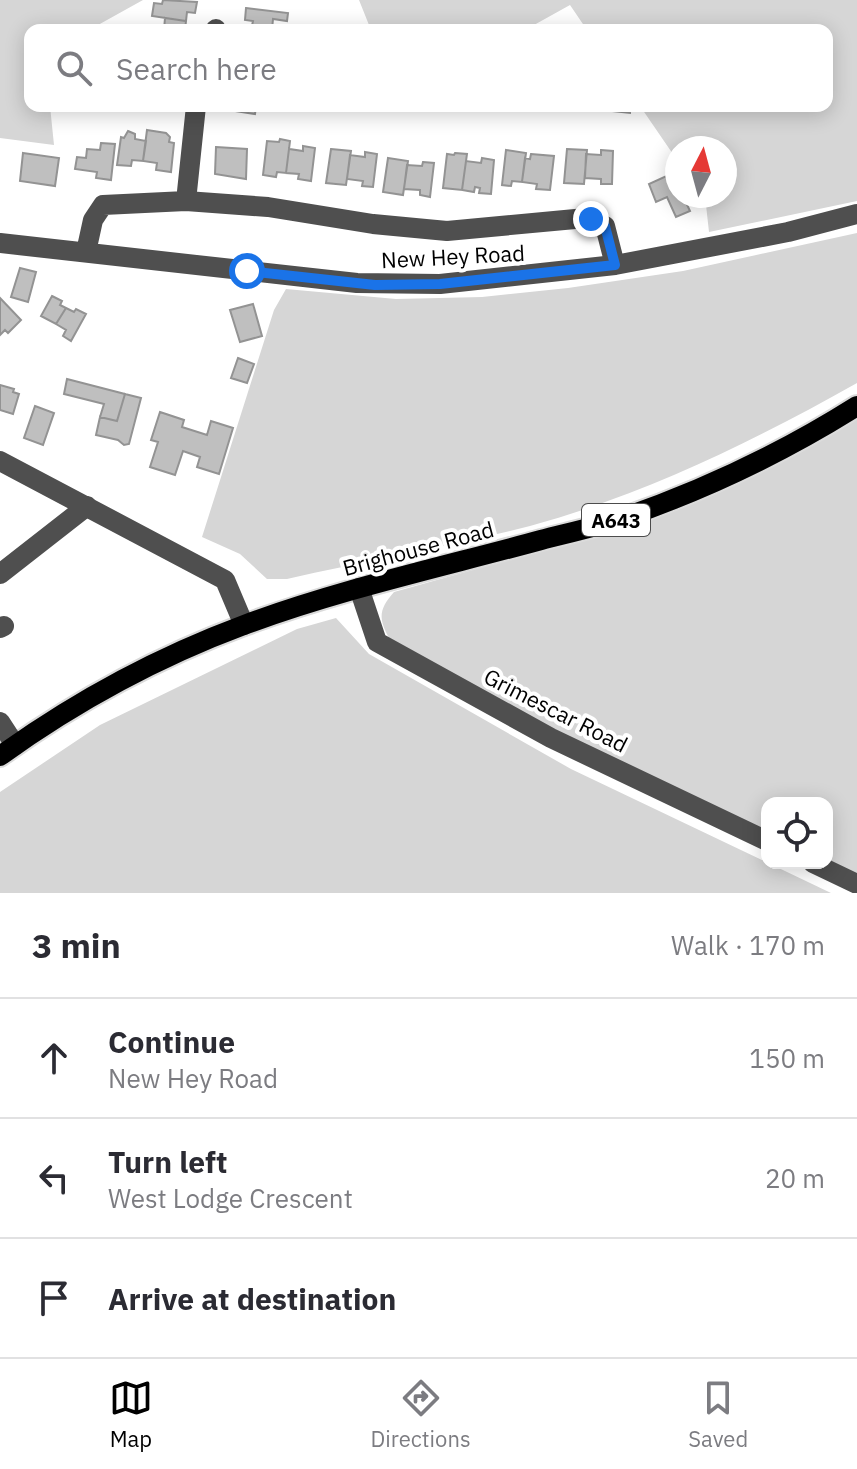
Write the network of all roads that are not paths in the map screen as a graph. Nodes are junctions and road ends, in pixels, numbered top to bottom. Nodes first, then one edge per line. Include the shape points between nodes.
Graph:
1 (195, 112) edge
2 (186, 201) junction
3 (857, 214) edge
4 (0, 243) edge
5 (86, 252) junction
6 (615, 265) junction
7 (857, 406) edge
8 (0, 461) edge
9 (87, 506) junction
10 (0, 574) edge
11 (359, 588) junction
12 (244, 625) junction
13 (0, 722) edge
14 (8, 751) edge
15 (761, 838) edge
16 (826, 869) edge
17 (857, 884) edge

1 - 2 street
2 - 5 street via 103,205 93,220
2 - 6 street via 447,231 586,218 605,226
3 - 6 street, New Hey Road
4 - 5 street, New Hey Road
5 - 6 street, New Hey Road via 375,285 440,284
7 - 11 main road, Brighouse Road / A643 via 746,467 621,518
8 - 9 street
9 - 10 street
9 - 12 street via 225,580
11 - 12 main road, Brighouse Road / A643
11 - 15 street, Grimescar Road via 377,642 551,738
12 - 14 main road, Brighouse Road / A643 via 153,664
13 - 14 street
16 - 17 street

